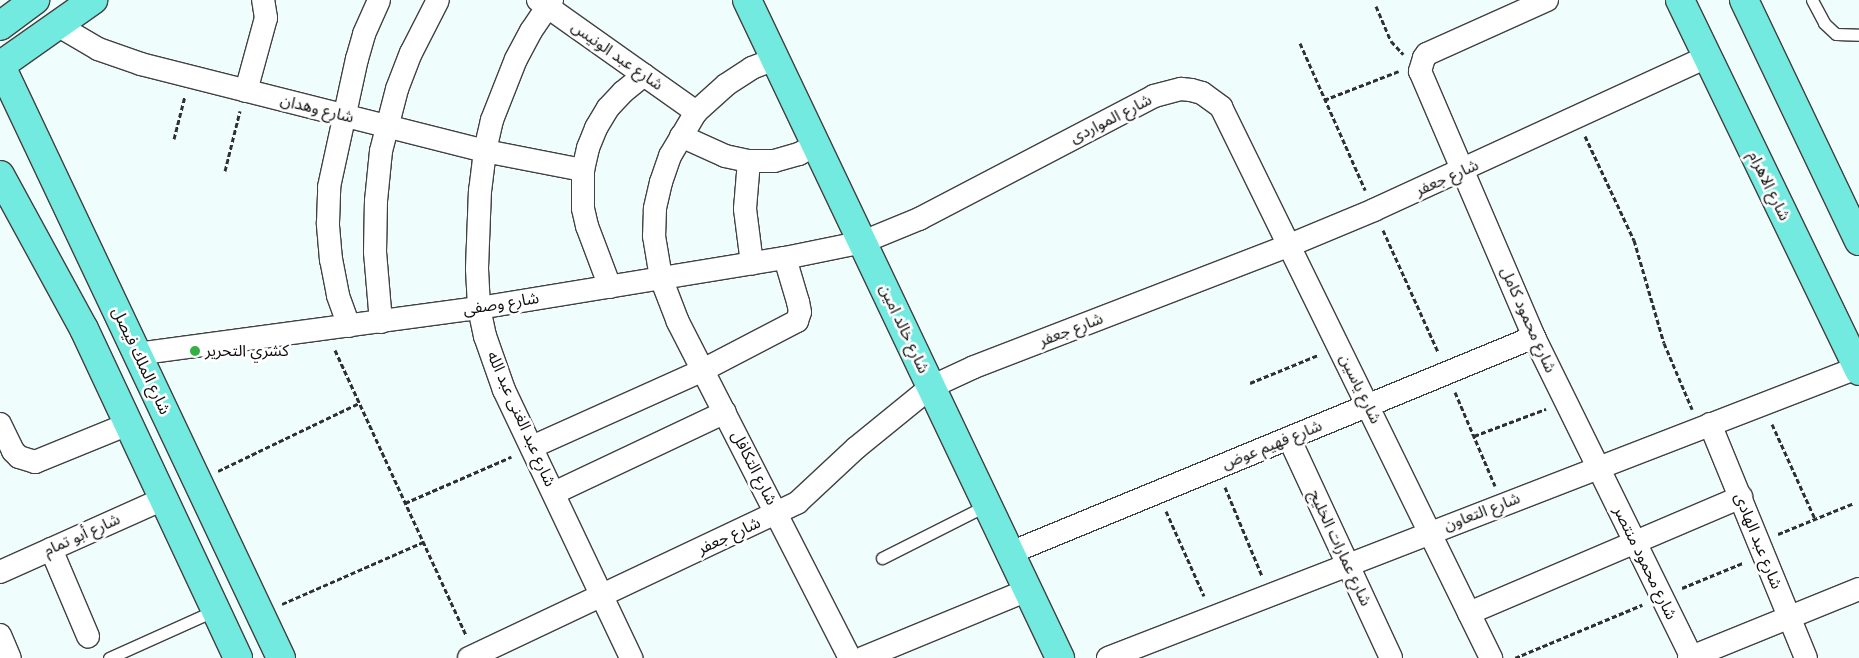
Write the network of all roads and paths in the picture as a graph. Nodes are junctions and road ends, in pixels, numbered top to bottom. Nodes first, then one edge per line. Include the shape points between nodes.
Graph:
1 (35, 0) edge
2 (93, 0) edge
3 (263, 0) edge
4 (379, 0) edge
5 (438, 0) edge
6 (747, 0) edge
7 (1547, 0) edge
8 (1680, 0) edge
9 (1744, 0) edge
10 (1812, 0) edge
11 (546, 2) edge
12 (1376, 6) dead end
13 (0, 26) edge
14 (59, 26) junction
15 (1859, 34) edge
16 (1300, 43) dead end
17 (1707, 57) junction
18 (775, 59) junction
19 (1421, 64) junction
20 (0, 65) edge
21 (644, 75) junction
22 (190, 76) junction
23 (246, 91) junction
24 (1324, 100) junction
25 (696, 112) junction
26 (343, 116) junction
27 (1577, 119) junction
28 (386, 126) junction
29 (681, 136) junction
30 (174, 139) dead end
31 (816, 144) junction
32 (485, 151) junction
33 (749, 161) junction
34 (583, 170) junction
35 (225, 171) dead end
36 (1462, 172) junction
37 (0, 174) edge
38 (1374, 210) junction
39 (1859, 241) edge
40 (862, 242) junction
41 (1290, 245) junction
42 (785, 258) junction
43 (752, 264) junction
44 (661, 278) junction
45 (610, 287) junction
46 (479, 308) junction
47 (117, 311) junction
48 (381, 322) junction
49 (349, 326) junction
50 (84, 329) junction
51 (325, 329) junction
52 (1534, 337) junction
53 (1340, 346) junction
54 (138, 354) junction
55 (703, 370) junction
56 (1858, 370) edge
57 (1447, 373) junction
58 (106, 375) junction
59 (1250, 383) dead end
60 (931, 387) junction
61 (1566, 401) junction
62 (359, 403) junction
63 (1763, 403) junction
64 (1369, 405) junction
65 (725, 412) junction
66 (0, 424) edge
67 (128, 424) junction
68 (1705, 426) junction
69 (1474, 436) junction
70 (1289, 438) junction
71 (532, 447) junction
72 (1217, 468) junction
73 (1598, 468) junction
74 (197, 481) junction
75 (1157, 492) junction
76 (554, 493) junction
77 (1741, 497) junction
78 (163, 499) junction
79 (1854, 503) dead end
80 (405, 504) junction
81 (1503, 505) junction
82 (987, 506) junction
83 (778, 513) junction
84 (1815, 519) junction
85 (1430, 532) junction
86 (1758, 541) junction
87 (423, 542) junction
88 (1635, 542) junction
89 (51, 549) junction
90 (1010, 553) junction
91 (882, 558) dead end
92 (1347, 564) junction
93 (0, 572) edge
94 (1859, 589) edge
95 (1028, 590) junction
96 (1270, 594) junction
97 (601, 596) junction
98 (216, 610) junction
99 (1468, 613) junction
100 (260, 614) junction
101 (1213, 616) junction
102 (1790, 619) junction
103 (0, 635) edge
104 (88, 636) dead end
105 (472, 657) edge
106 (10, 658) edge
107 (109, 658) edge
108 (238, 658) edge
109 (281, 658) edge
110 (630, 658) edge
111 (850, 658) edge
112 (863, 658) edge
113 (1060, 658) edge
114 (1108, 658) edge
115 (1391, 658) edge
116 (1491, 658) edge
117 (1690, 658) edge
118 (1806, 658) edge

1 - 13 main road
2 - 14 main road
3 - 23 street via 266,18
4 - 26 street via 364,34
5 - 28 street via 410,53
6 - 18 main road, شارع خالد امين
7 - 19 street via 1428,54
8 - 17 main road, شارع الاهرام
9 - 39 main road
10 - 15 lane via 1824,23 1836,34
11 - 21 street, شارع عبد الونيس
11 - 32 street, شارع عبد الغنى عبد الله via 503,89
12 - 19 path via 1391,41 1404,55
14 - 20 main road
14 - 22 street, شارع وهدان via 91,46 119,58
16 - 24 path
17 - 27 street, شارع جعفر
17 - 56 main road, شارع الاهرام
18 - 25 street, شارع التكافل via 752,68 726,85
18 - 31 main road, شارع خالد امين
19 - 24 path
19 - 36 street, شارع محمود كامل via 1423,80
20 - 47 main road, شارع الملك فيصل
21 - 25 street, شارع عبد الونيس
21 - 34 street via 608,108 596,128
22 - 23 street, شارع وهدان
22 - 30 path
23 - 26 street, شارع وهدان
23 - 35 path
24 - 38 path
25 - 29 street, شارع التكافل
26 - 28 street, شارع وهدان
26 - 49 street via 329,187 328,223 336,286
27 - 36 street, شارع جعفر
27 - 68 path via 1634,240 1664,343
28 - 32 street, شارع وهدان
28 - 48 street via 375,210
29 - 33 street via 725,156
29 - 44 street, شارع التكافل via 661,182 655,209 654,236
31 - 33 street via 799,154
31 - 40 main road, شارع خالد امين
32 - 34 street, شارع وهدان
32 - 46 street, شارع عبد الغنى عبد الله via 477,230
33 - 43 street via 745,209
34 - 45 street via 582,198 587,226
36 - 38 street, شارع جعفر
36 - 52 street, شارع محمود كامل
37 - 50 main road
38 - 41 street, شارع جعفر
38 - 57 path
40 - 41 street, شارع المواردى via 919,219 1154,96 1180,89 1202,92 1221,107
40 - 42 street, شارع وصفى
40 - 60 main road, شارع خالد امين
41 - 53 street, شارع ياسين
41 - 60 street, شارع جعفر via 974,367
42 - 43 street, شارع وصفى
42 - 55 street via 800,312 797,321
43 - 44 street, شارع وصفى
44 - 45 street, شارع وصفى
44 - 55 street, شارع التكافل via 678,322
45 - 46 street, شارع وصفى
46 - 48 street, شارع وصفى
46 - 71 street, شارع عبد الغنى عبد الله via 494,363
47 - 50 main road via 112,325 106,329 99,332
47 - 54 main road, شارع الملك فيصل
48 - 49 street, شارع وصفى
49 - 51 street, شارع وصفى
50 - 58 main road
51 - 54 street, شارع وصفى
51 - 62 path
52 - 57 street, شارع فهيم عوض
52 - 61 street, شارع محمود كامل
53 - 59 path
53 - 64 street, شارع ياسين
54 - 58 main road via 117,357
54 - 74 main road, شارع الملك فيصل
55 - 65 street, شارع التكافل
55 - 71 street
56 - 63 street, شارع التعاون
57 - 64 street, شارع فهيم عوض
57 - 69 path
58 - 67 main road
60 - 82 main road, شارع خالد امين
60 - 83 street, شارع جعفر via 856,448 805,497
61 - 69 path
61 - 73 street, شارع محمود كامل
62 - 74 path
62 - 80 path
63 - 68 street, شارع التعاون
63 - 84 path
64 - 70 street, شارع فهيم عوض
64 - 85 street, شارع ياسين
65 - 76 street
65 - 83 street, شارع التكافل
66 - 67 street via 13,451 19,457 35,462
67 - 78 main road
68 - 73 street, شارع التعاون
68 - 77 street, شارع عبد الهادى
69 - 81 path
70 - 72 street, شارع فهيم عوض
70 - 92 street, شارع عمارات الخليج
71 - 76 street, شارع عبد الغنى عبد الله
71 - 80 path
72 - 75 street, شارع فهيم عوض
72 - 96 path
73 - 81 street, شارع التعاون
73 - 88 street, شارع محمود منتصر
74 - 100 main road, شارع الملك فيصل
75 - 90 street, شارع فهيم عوض
75 - 101 path
76 - 97 street, شارع عبد الغنى عبد الله
77 - 86 street, شارع عبد الهادى
77 - 88 street
78 - 89 street, شارع أبو تمام
78 - 98 main road
79 - 84 path
80 - 87 path
81 - 85 street, شارع التعاون
82 - 90 main road, شارع خالد امين
82 - 91 lane
83 - 97 street, شارع جعفر
83 - 111 street, شارع التكافل
84 - 86 path
85 - 92 street, شارع التعاون
85 - 99 street, شارع ياسين
86 - 102 street, شارع عبد الهادى
87 - 100 path
87 - 105 path
88 - 99 street
88 - 117 street, شارع محمود منتصر
89 - 93 street, شارع أبو تمام
89 - 104 street
90 - 95 main road, شارع خالد امين
92 - 96 street, شارع التعاون
92 - 115 street, شارع عمارات الخليج
94 - 102 street
95 - 112 street
95 - 113 main road, شارع خالد امين
96 - 101 street, شارع التعاون
97 - 105 street, شارع جعفر
97 - 110 street, شارع عبد الغنى عبد الله
98 - 107 lane
98 - 108 main road
99 - 116 street, شارع ياسين
100 - 109 main road, شارع الملك فيصل
101 - 114 street, شارع التعاون
102 - 117 street
102 - 118 street, شارع عبد الهادى
103 - 106 street

